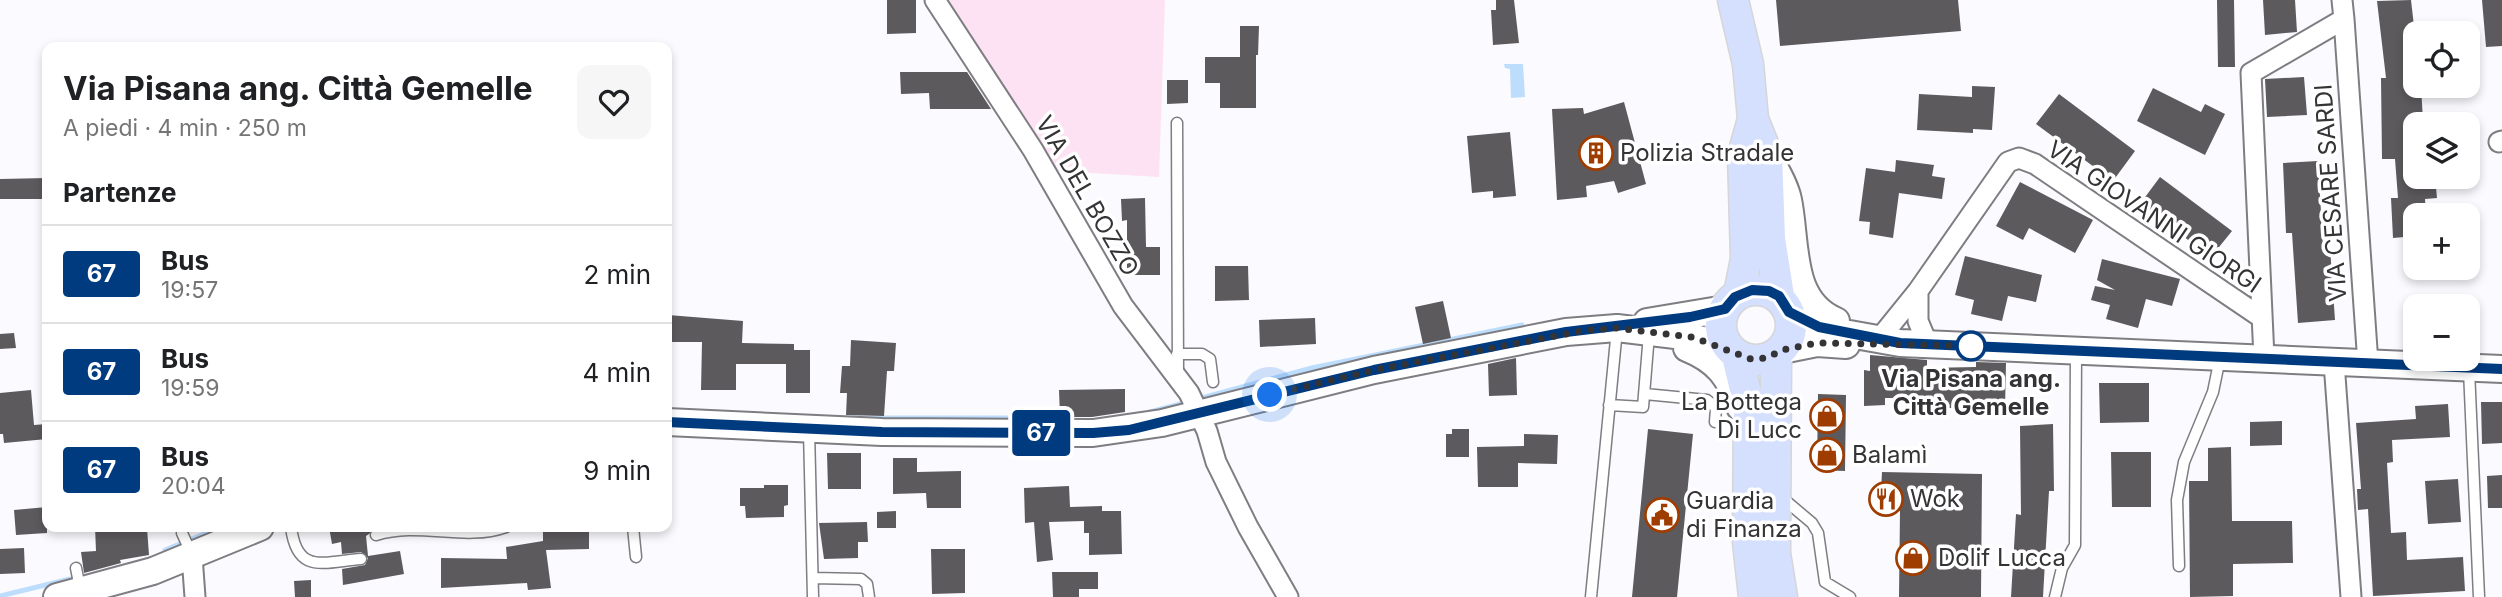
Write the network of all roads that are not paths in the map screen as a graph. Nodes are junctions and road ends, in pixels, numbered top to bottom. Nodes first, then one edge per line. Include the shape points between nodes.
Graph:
1 (935, 0) edge
2 (1733, 0) edge
3 (2343, 10) edge
4 (1753, 119) junction
5 (1177, 123) dead end
6 (1768, 154) junction
7 (1918, 291) junction
8 (1732, 302) junction
9 (1784, 304) junction
10 (2262, 318) junction
11 (1617, 328) junction
12 (1649, 334) junction
13 (1890, 341) junction
14 (1928, 345) junction
15 (2076, 351) junction
16 (1779, 352) junction
17 (1734, 353) junction
18 (1177, 354) junction
19 (2220, 357) junction
20 (2264, 358) junction
21 (2334, 362) junction
22 (2368, 364) junction
23 (2403, 365) edge
24 (2480, 368) edge
25 (2502, 369) edge
26 (2468, 371) edge
27 (1213, 382) dead end
28 (1645, 394) junction
29 (1191, 397) junction
30 (1609, 405) junction
31 (672, 422) edge
32 (1716, 422) dead end
33 (809, 430) junction
34 (1748, 432) junction
35 (1775, 492) junction
36 (240, 532) edge
37 (292, 532) edge
38 (389, 532) edge
39 (634, 532) edge
40 (376, 534) dead end
41 (188, 545) junction
42 (636, 557) dead end
43 (361, 559) dead end
44 (2179, 566) dead end
45 (813, 578) junction
46 (73, 585) edge
47 (195, 597) edge
48 (813, 597) edge
49 (869, 597) edge
50 (1288, 597) edge
51 (1591, 597) edge
52 (1754, 597) edge
53 (1782, 597) edge
54 (1850, 597) edge
55 (2055, 597) edge
56 (2351, 597) edge
57 (2479, 597) edge

1 - 29 street, VIA DEL BOZZO via 1033,150 1123,306
2 - 4 main road via 1748,64
3 - 10 street via 2251,73
3 - 22 street, VIA CESARE SARDI
4 - 6 main road
4 - 8 main road via 1743,155 1746,260
5 - 18 lane
6 - 9 main road via 1770,239
6 - 13 main road via 1788,197 1807,298 1816,311 1832,320
7 - 10 street, VIA GIOVANNI GIORGI via 1994,180 2008,162 2019,158 2035,164
7 - 13 street, VIA GIOVANNI GIORGI
7 - 14 street via 1918,321
8 - 9 main road via 1757,290
8 - 11 main road
8 - 17 main road via 1721,324
9 - 13 main road via 1827,330
9 - 16 main road via 1790,336
10 - 20 street
11 - 12 main road
11 - 29 main road via 1566,332 1374,370
11 - 30 lane
12 - 17 main road via 1692,337
12 - 28 lane
12 - 34 main road via 1717,364 1734,390
13 - 14 main road
13 - 16 main road via 1817,343
14 - 15 main road
15 - 19 main road
15 - 55 lane via 2075,545 2062,568
16 - 17 main road via 1759,359
16 - 35 main road
17 - 34 main road via 1747,389
18 - 27 lane via 1202,354 1210,359
18 - 29 lane
19 - 20 main road
19 - 44 lane via 2213,392 2184,462 2177,500
20 - 21 main road
21 - 22 main road
21 - 56 street
22 - 23 main road
24 - 25 main road
26 - 57 lane
28 - 30 lane via 1643,407
28 - 32 lane via 1707,400 1714,403
29 - 33 main road via 1129,430
29 - 50 street, VIA DEL BOZZO via 1216,462
30 - 51 lane
31 - 33 main road
33 - 45 lane
34 - 52 main road via 1748,542
35 - 53 main road via 1775,553
35 - 54 lane via 1812,523 1818,533 1825,582
36 - 41 main road
37 - 43 lane via 294,548 311,563
38 - 40 lane
39 - 42 lane
41 - 46 main road via 116,583
41 - 47 street
45 - 48 lane
45 - 49 lane via 860,579 867,584

